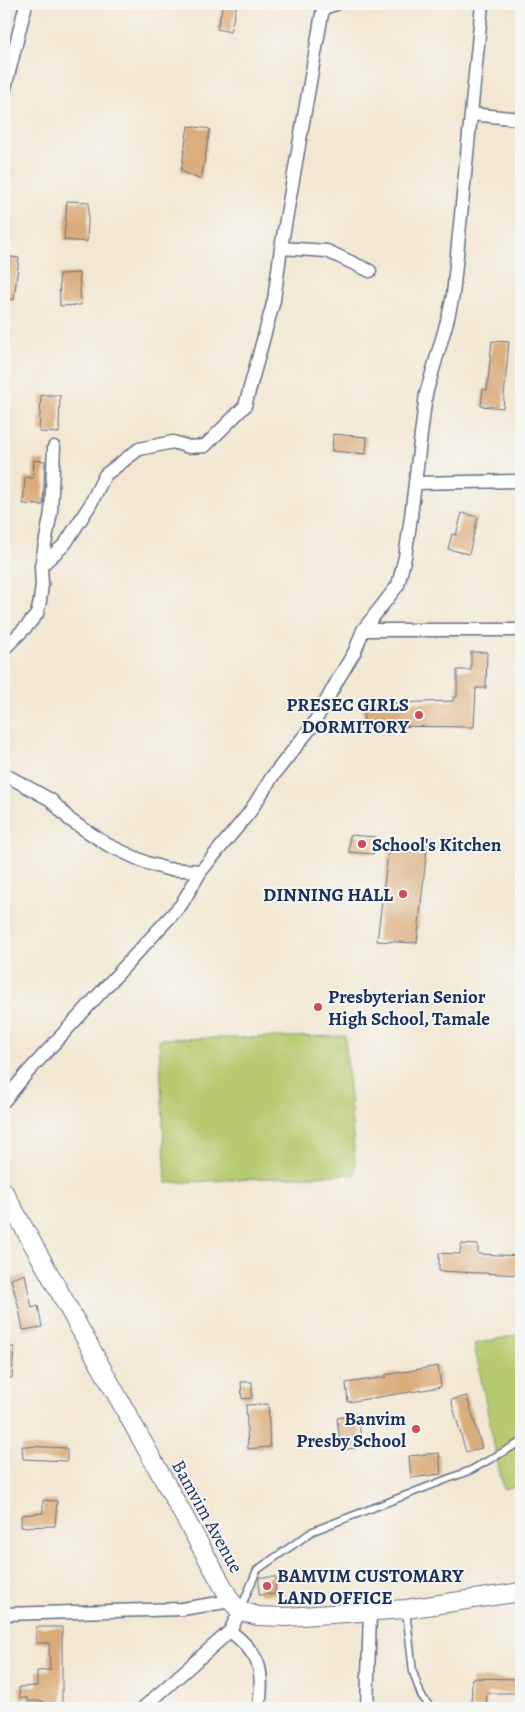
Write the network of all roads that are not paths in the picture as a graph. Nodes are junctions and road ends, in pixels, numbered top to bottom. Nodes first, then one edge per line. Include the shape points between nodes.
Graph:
1 (26, 4) edge
2 (336, 4) edge
3 (482, 4) edge
4 (4, 92) edge
5 (471, 114) junction
6 (521, 119) edge
7 (281, 248) junction
8 (370, 271) dead end
9 (54, 446) dead end
10 (521, 481) edge
11 (415, 483) junction
12 (41, 566) junction
13 (363, 630) junction
14 (521, 630) edge
15 (4, 649) edge
16 (4, 774) edge
17 (200, 871) junction
18 (4, 1102) edge
19 (4, 1192) edge
20 (521, 1442) edge
21 (521, 1592) edge
22 (235, 1606) junction
23 (406, 1609) junction
24 (370, 1613) junction
25 (4, 1614) edge
26 (230, 1631) junction
27 (143, 1708) edge
28 (259, 1708) edge
29 (367, 1708) edge
30 (431, 1708) edge

1 - 4 street
2 - 7 street via 323,8
3 - 5 street
5 - 6 street
5 - 11 street via 453,295 426,394
7 - 8 street via 326,251
7 - 12 street via 274,300 245,406 205,446 189,448 173,442 139,449 105,474 65,544
9 - 12 street via 51,512
10 - 11 street
11 - 13 street via 398,585
12 - 15 street via 37,614
13 - 14 street
13 - 17 street via 355,651 314,725
16 - 17 street via 51,800 70,820 108,846 167,869
17 - 18 street via 181,904
19 - 22 street, Bamvim Avenue
20 - 22 lane via 471,1470 313,1531 257,1570
21 - 23 street
22 - 24 street via 258,1616
22 - 25 street
22 - 26 street
23 - 24 street
23 - 30 lane via 413,1672 420,1694
24 - 29 street
26 - 27 street
26 - 28 street via 255,1656 261,1674

